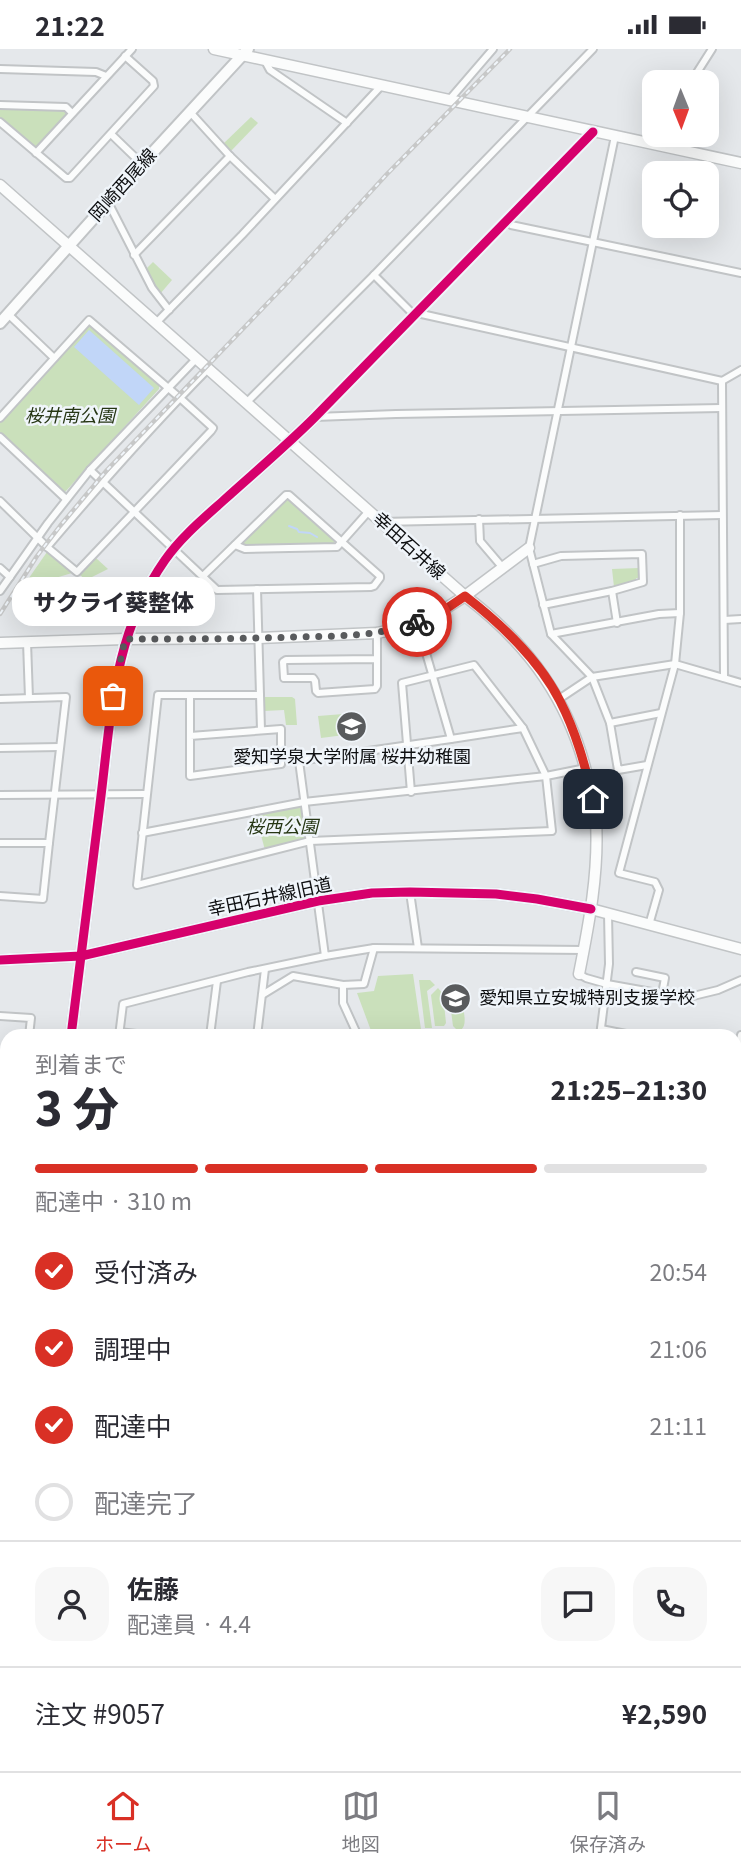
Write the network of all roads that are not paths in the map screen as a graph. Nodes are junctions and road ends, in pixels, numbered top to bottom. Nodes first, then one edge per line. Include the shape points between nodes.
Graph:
1 (132, 49) edge
2 (214, 49) edge
3 (492, 49) edge
4 (593, 49) edge
5 (712, 49) edge
6 (243, 52) edge
7 (125, 56) junction
8 (264, 59) junction
9 (0, 69) edge
10 (699, 70) edge
11 (106, 76) junction
12 (381, 86) junction
13 (450, 100) junction
14 (0, 105) edge
15 (190, 112) junction
16 (72, 113) junction
17 (527, 117) junction
18 (0, 122) edge
19 (347, 123) junction
20 (593, 132) junction
21 (111, 134) junction
22 (615, 137) junction
23 (680, 147) edge
24 (679, 150) junction
25 (36, 153) junction
26 (230, 156) junction
27 (741, 163) edge
28 (142, 164) junction
29 (0, 185) edge
30 (275, 199) junction
31 (108, 202) junction
32 (506, 220) junction
33 (593, 242) junction
34 (69, 247) junction
35 (134, 255) junction
36 (741, 273) edge
37 (374, 275) junction
38 (169, 310) junction
39 (8, 314) junction
40 (415, 314) junction
41 (0, 323) edge
42 (156, 323) junction
43 (570, 347) junction
44 (54, 358) junction
45 (196, 359) junction
46 (208, 369) junction
47 (741, 370) edge
48 (722, 381) junction
49 (168, 388) junction
50 (180, 398) junction
51 (246, 403) junction
52 (722, 408) junction
53 (557, 411) junction
54 (314, 417) junction
55 (0, 418) edge
56 (0, 437) edge
57 (290, 441) junction
58 (90, 470) junction
59 (102, 482) junction
60 (66, 499) junction
61 (0, 501) edge
62 (369, 511) junction
63 (135, 513) junction
64 (680, 515) junction
65 (722, 515) junction
66 (534, 518) junction
67 (479, 519) junction
68 (381, 522) junction
69 (38, 536) junction
70 (342, 542) junction
71 (235, 545) junction
72 (47, 547) junction
73 (529, 548) junction
74 (174, 549) junction
75 (533, 564) junction
76 (0, 568) edge
77 (503, 568) junction
78 (203, 576) junction
79 (10, 577) junction
80 (257, 590) junction
81 (0, 591) edge
82 (612, 591) junction
83 (465, 596) junction
84 (543, 605) junction
85 (680, 613) junction
86 (724, 619) junction
87 (741, 619) edge
88 (417, 622) junction
89 (617, 623) junction
90 (377, 633) junction
91 (551, 634) junction
92 (259, 638) junction
93 (125, 639) junction
94 (27, 642) junction
95 (0, 643) edge
96 (377, 659) junction
97 (675, 664) junction
98 (433, 675) junction
99 (592, 677) junction
100 (724, 678) junction
101 (741, 683) edge
102 (190, 695) junction
103 (260, 695) junction
104 (29, 698) junction
105 (0, 699) edge
106 (559, 699) junction
107 (661, 713) junction
108 (610, 723) junction
109 (523, 728) junction
110 (261, 730) junction
111 (190, 736) junction
112 (450, 739) junction
113 (407, 746) junction
114 (60, 747) junction
115 (0, 748) edge
116 (647, 765) junction
117 (586, 768) junction
118 (546, 776) junction
119 (411, 792) junction
120 (101, 794) junction
121 (146, 794) junction
122 (0, 795) edge
123 (54, 795) junction
124 (304, 802) junction
125 (142, 833) junction
126 (310, 841) junction
127 (0, 843) edge
128 (49, 843) junction
129 (410, 892) junction
130 (0, 896) edge
131 (318, 901) junction
132 (592, 909) junction
133 (608, 914) junction
134 (649, 925) junction
135 (418, 948) junction
136 (374, 949) junction
137 (741, 949) edge
138 (584, 950) junction
139 (81, 956) junction
140 (325, 956) junction
141 (0, 960) edge
142 (265, 969) junction
143 (636, 972) dead end
144 (579, 974) joint
145 (741, 980) edge
146 (217, 981) junction
147 (607, 984) junction
148 (342, 985) junction
149 (662, 994) junction
150 (262, 995) junction
151 (0, 1016) edge
152 (30, 1029) edge
153 (72, 1029) edge
154 (120, 1029) edge
155 (210, 1029) edge
156 (258, 1029) edge
157 (355, 1029) edge
158 (601, 1029) edge

1 - 7 street
2 - 6 street
3 - 13 street
4 - 17 street
5 - 10 street
6 - 8 street
6 - 15 main road, 岡崎西尾線
7 - 11 street
7 - 21 street via 154,86
8 - 12 street
8 - 19 street via 270,70
9 - 11 street
11 - 16 street
12 - 13 street
12 - 19 street
13 - 17 street
14 - 16 street via 66,107
15 - 26 street
15 - 28 main road, 岡崎西尾線
16 - 25 street
17 - 20 street
17 - 37 street
18 - 25 street
19 - 30 street
20 - 22 street
20 - 32 street
21 - 25 street via 68,179
21 - 28 street
22 - 24 street
22 - 33 street
23 - 24 street
24 - 27 street
26 - 30 street
26 - 35 street
28 - 31 main road, 岡崎西尾線
29 - 34 street, 幸田石井線
30 - 38 street
31 - 34 main road, 岡崎西尾線
31 - 35 street
32 - 33 street via 511,225
32 - 40 street
33 - 36 street
33 - 43 street
34 - 39 main road, 岡崎西尾線
34 - 42 street, 幸田石井線
35 - 38 street
37 - 40 street
37 - 51 street
38 - 42 street
39 - 41 main road, 岡崎西尾線
39 - 44 street
40 - 43 street
40 - 54 street
42 - 45 street, 幸田石井線
43 - 48 street
43 - 53 street
44 - 49 street via 89,320
44 - 55 street
45 - 46 street, 幸田石井線
45 - 49 street
46 - 50 street
46 - 51 street, 幸田石井線
47 - 48 street
48 - 52 street
49 - 50 street
49 - 58 street
50 - 59 street
50 - 63 street via 213,428
51 - 57 street, 幸田石井線
52 - 53 street
52 - 65 street
53 - 54 street
53 - 66 street
54 - 57 street
56 - 60 street
57 - 62 street, 幸田石井線
57 - 74 street
58 - 59 street
58 - 60 street
59 - 63 street
59 - 72 street
60 - 69 street
61 - 69 street
62 - 68 street, 幸田石井線
62 - 70 street
63 - 72 street via 76,572
63 - 74 street
64 - 65 street
64 - 66 street
64 - 85 street
65 - 86 street
66 - 67 street
66 - 73 street
67 - 68 street
67 - 77 street via 480,541
68 - 83 street, 幸田石井線
69 - 72 street
69 - 79 street
70 - 71 street via 334,548 245,549
70 - 71 street via 286,495
70 - 80 street via 380,576 374,586
71 - 78 street
73 - 75 street
73 - 77 street
74 - 78 street
74 - 93 street via 146,591
75 - 82 street via 561,556 642,554 642,582
75 - 84 street
76 - 79 street
77 - 83 street
78 - 80 street via 217,590
79 - 81 street
80 - 92 street
82 - 84 street
82 - 89 street
83 - 88 street
83 - 106 street, 幸田石井線 via 509,634
84 - 91 street
85 - 89 street
85 - 97 street
86 - 87 street
86 - 100 street
88 - 90 street
88 - 98 street
89 - 91 street
90 - 92 street
90 - 96 street
91 - 99 street
92 - 93 street
92 - 103 street
93 - 94 street
93 - 120 street
94 - 95 street
94 - 104 street
96 - 96 street via 375,689 318,693 313,678 284,678 286,660
97 - 99 street
97 - 100 street
97 - 107 street
98 - 109 street via 474,665
98 - 112 street
98 - 113 street via 402,683
99 - 106 street
99 - 108 street
100 - 101 street
102 - 103 street
102 - 111 street
102 - 121 street via 158,695
103 - 110 street
104 - 105 street
104 - 114 street via 66,697
106 - 117 street, 幸田石井線
107 - 108 street
107 - 116 street
108 - 116 street via 618,770
109 - 112 street
109 - 118 street
110 - 111 street
110 - 111 street via 281,729 281,764 190,776
112 - 113 street
113 - 119 street
113 - 124 street via 299,761
114 - 115 street
114 - 123 street
116 - 134 street via 619,873 655,882 659,890
117 - 118 street
117 - 132 street, 幸田石井線 via 596,817
118 - 119 street
118 - 126 street via 552,831
119 - 124 street
120 - 121 street
120 - 123 street
120 - 139 street
121 - 125 street
122 - 123 street
123 - 128 street
124 - 125 street
124 - 126 street
125 - 126 street via 137,885
126 - 131 street
127 - 128 street
128 - 130 street via 43,898
129 - 131 street, 幸田石井線旧道
129 - 132 street, 幸田石井線旧道 via 496,894
129 - 135 street
131 - 139 street, 幸田石井線旧道
131 - 140 street
132 - 133 street
132 - 138 street, 幸田石井線
133 - 134 street
133 - 147 street
134 - 137 street
135 - 136 street
135 - 138 street
136 - 140 street
136 - 148 street via 364,984
138 - 144 street, 幸田石井線
139 - 141 street, 幸田石井線旧道
139 - 153 street
140 - 142 street
142 - 146 street
142 - 150 street
143 - 149 street via 664,978
144 - 147 street
145 - 149 street via 685,998
146 - 154 street via 123,1004
146 - 155 street
147 - 149 street
147 - 158 street
148 - 150 street via 293,976
148 - 157 street via 343,1003
150 - 156 street
151 - 152 street via 31,1018

